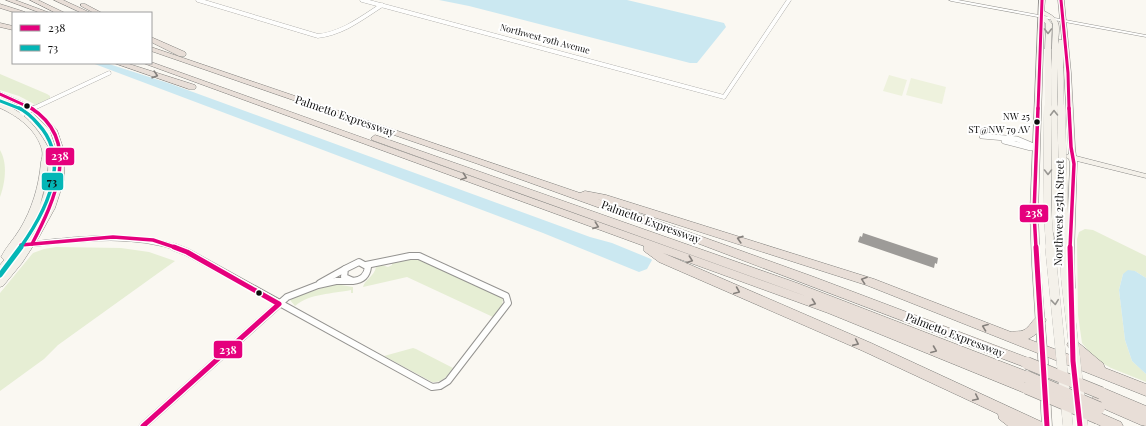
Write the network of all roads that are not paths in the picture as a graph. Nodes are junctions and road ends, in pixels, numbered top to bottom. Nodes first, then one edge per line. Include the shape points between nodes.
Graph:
1 (9, 0) edge
2 (33, 0) edge
3 (57, 0) edge
4 (74, 0) edge
5 (198, 0) edge
6 (362, 0) edge
7 (789, 0) edge
8 (951, 0) edge
9 (973, 0) edge
10 (1042, 0) edge
11 (1061, 0) edge
12 (0, 2) edge
13 (382, 5) junction
14 (0, 6) edge
15 (0, 10) edge
16 (21, 12) edge
17 (31, 12) edge
18 (44, 12) edge
19 (60, 12) edge
20 (86, 12) edge
21 (98, 12) edge
22 (12, 14) edge
23 (1041, 14) junction
24 (0, 18) edge
25 (1054, 19) junction
26 (1064, 19) junction
27 (12, 21) edge
28 (0, 25) edge
29 (12, 28) edge
30 (1146, 33) edge
31 (1146, 36) edge
32 (152, 39) edge
33 (152, 49) edge
34 (1052, 49) junction
35 (152, 54) edge
36 (1060, 56) junction
37 (152, 58) edge
38 (121, 64) edge
39 (150, 64) edge
40 (200, 66) junction
41 (109, 73) dead end
42 (216, 88) junction
43 (0, 94) edge
44 (0, 105) edge
45 (33, 109) junction
46 (20, 115) junction
47 (982, 136) dead end
48 (1036, 148) junction
49 (46, 151) junction
50 (1055, 152) junction
51 (1072, 157) junction
52 (1146, 176) edge
53 (563, 191) junction
54 (640, 242) junction
55 (32, 244) junction
56 (21, 245) junction
57 (0, 264) edge
58 (366, 265) junction
59 (345, 270) junction
60 (0, 271) edge
61 (1071, 274) junction
62 (351, 281) junction
63 (0, 284) edge
64 (307, 289) junction
65 (279, 304) junction
66 (1040, 320) junction
67 (1009, 336) junction
68 (1073, 345) junction
69 (1042, 349) junction
70 (1074, 361) junction
71 (1027, 375) junction
72 (1117, 378) junction
73 (1146, 390) edge
74 (991, 405) junction
75 (1099, 405) junction
76 (1146, 412) edge
77 (1146, 420) edge
78 (143, 426) edge
79 (1018, 426) edge
80 (1037, 426) edge
81 (1047, 426) edge
82 (1068, 426) edge
83 (1081, 426) edge
84 (1116, 426) edge
85 (1142, 426) edge

1 - 18 highway
2 - 19 highway
3 - 20 highway
4 - 21 highway
5 - 13 street via 318,36 336,32
6 - 13 street, Northwest 79th Avenue
7 - 13 street, Northwest 79th Avenue via 724,97
8 - 23 street
9 - 23 street
10 - 23 main road, Northwest 25th Street
11 - 26 main road, Northwest 25th Street
12 - 17 highway
14 - 16 highway
15 - 22 highway
23 - 25 main road
23 - 26 street
23 -> 34 main road via 1049,24
23 - 48 main road, Northwest 25th Street
24 - 27 highway
25 - 26 street
25 - 34 main road via 1056,24
26 - 30 street
26 - 31 street
26 - 36 main road via 1061,25
26 - 51 main road, Northwest 25th Street
28 - 29 highway
32 - 40 highway via 191,57
33 - 40 highway, Palmetto Expressway
34 - 36 main road
50 -> 34 main road
34 -> 82 main road, bridge via 1047,204
35 - 71 highway via 787,278 879,312
36 - 83 main road, bridge via 1066,279
37 - 71 highway via 778,280
38 -> 42 highway via 194,87
39 - 42 highway, Palmetto Expressway
40 - 53 highway, Palmetto Expressway
41 - 45 street
42 -> 54 highway, Palmetto Expressway
43 - 45 main road
44 - 46 main road
45 - 46 street
45 - 55 main road via 46,120 54,132 60,146 62,162 55,199
46 - 49 main road via 38,134
47 - 48 street
48 - 50 main road
48 - 66 main road, Northwest 25th Street via 1034,213
49 - 56 main road via 52,161 49,190 35,222
49 - 57 main road via 44,175 37,203 23,231
50 - 51 main road
50 - 61 main road via 1057,231 1061,252
51 - 52 main road
51 - 61 main road, Northwest 25th Street via 1074,168
67 -> 53 highway via 825,266 603,196
53 - 71 highway, Palmetto Expressway via 846,293
54 -> 71 highway, Palmetto Expressway
54 -> 74 highway via 663,258 867,347
55 - 56 main road
55 - 63 main road
55 - 65 street via 113,237 153,240 187,252
56 - 60 main road
58 - 59 street via 355,263
58 - 62 street via 369,270 365,277
58 - 65 street via 419,256 506,296 508,303 448,381 436,387 427,385
59 - 62 street via 344,277
59 - 64 street
61 - 68 main road, Northwest 25th Street
62 - 64 street
64 - 65 street
65 - 78 street
66 - 67 highway via 1030,333 1024,336
66 - 69 main road, Northwest 25th Street
67 - 69 highway
68 - 70 main road, Northwest 25th Street
68 - 72 highway via 1085,357
69 - 70 highway
69 - 81 main road, Northwest 25th Street
70 - 72 highway
70 - 83 main road, Northwest 25th Street
71 - 75 highway, Palmetto Expressway, bridge
71 - 75 highway, bridge
72 - 73 highway
74 - 79 highway
74 - 80 highway
75 - 76 highway, Palmetto Expressway
75 - 77 highway
75 - 84 highway, Palmetto Expressway
75 - 85 highway

